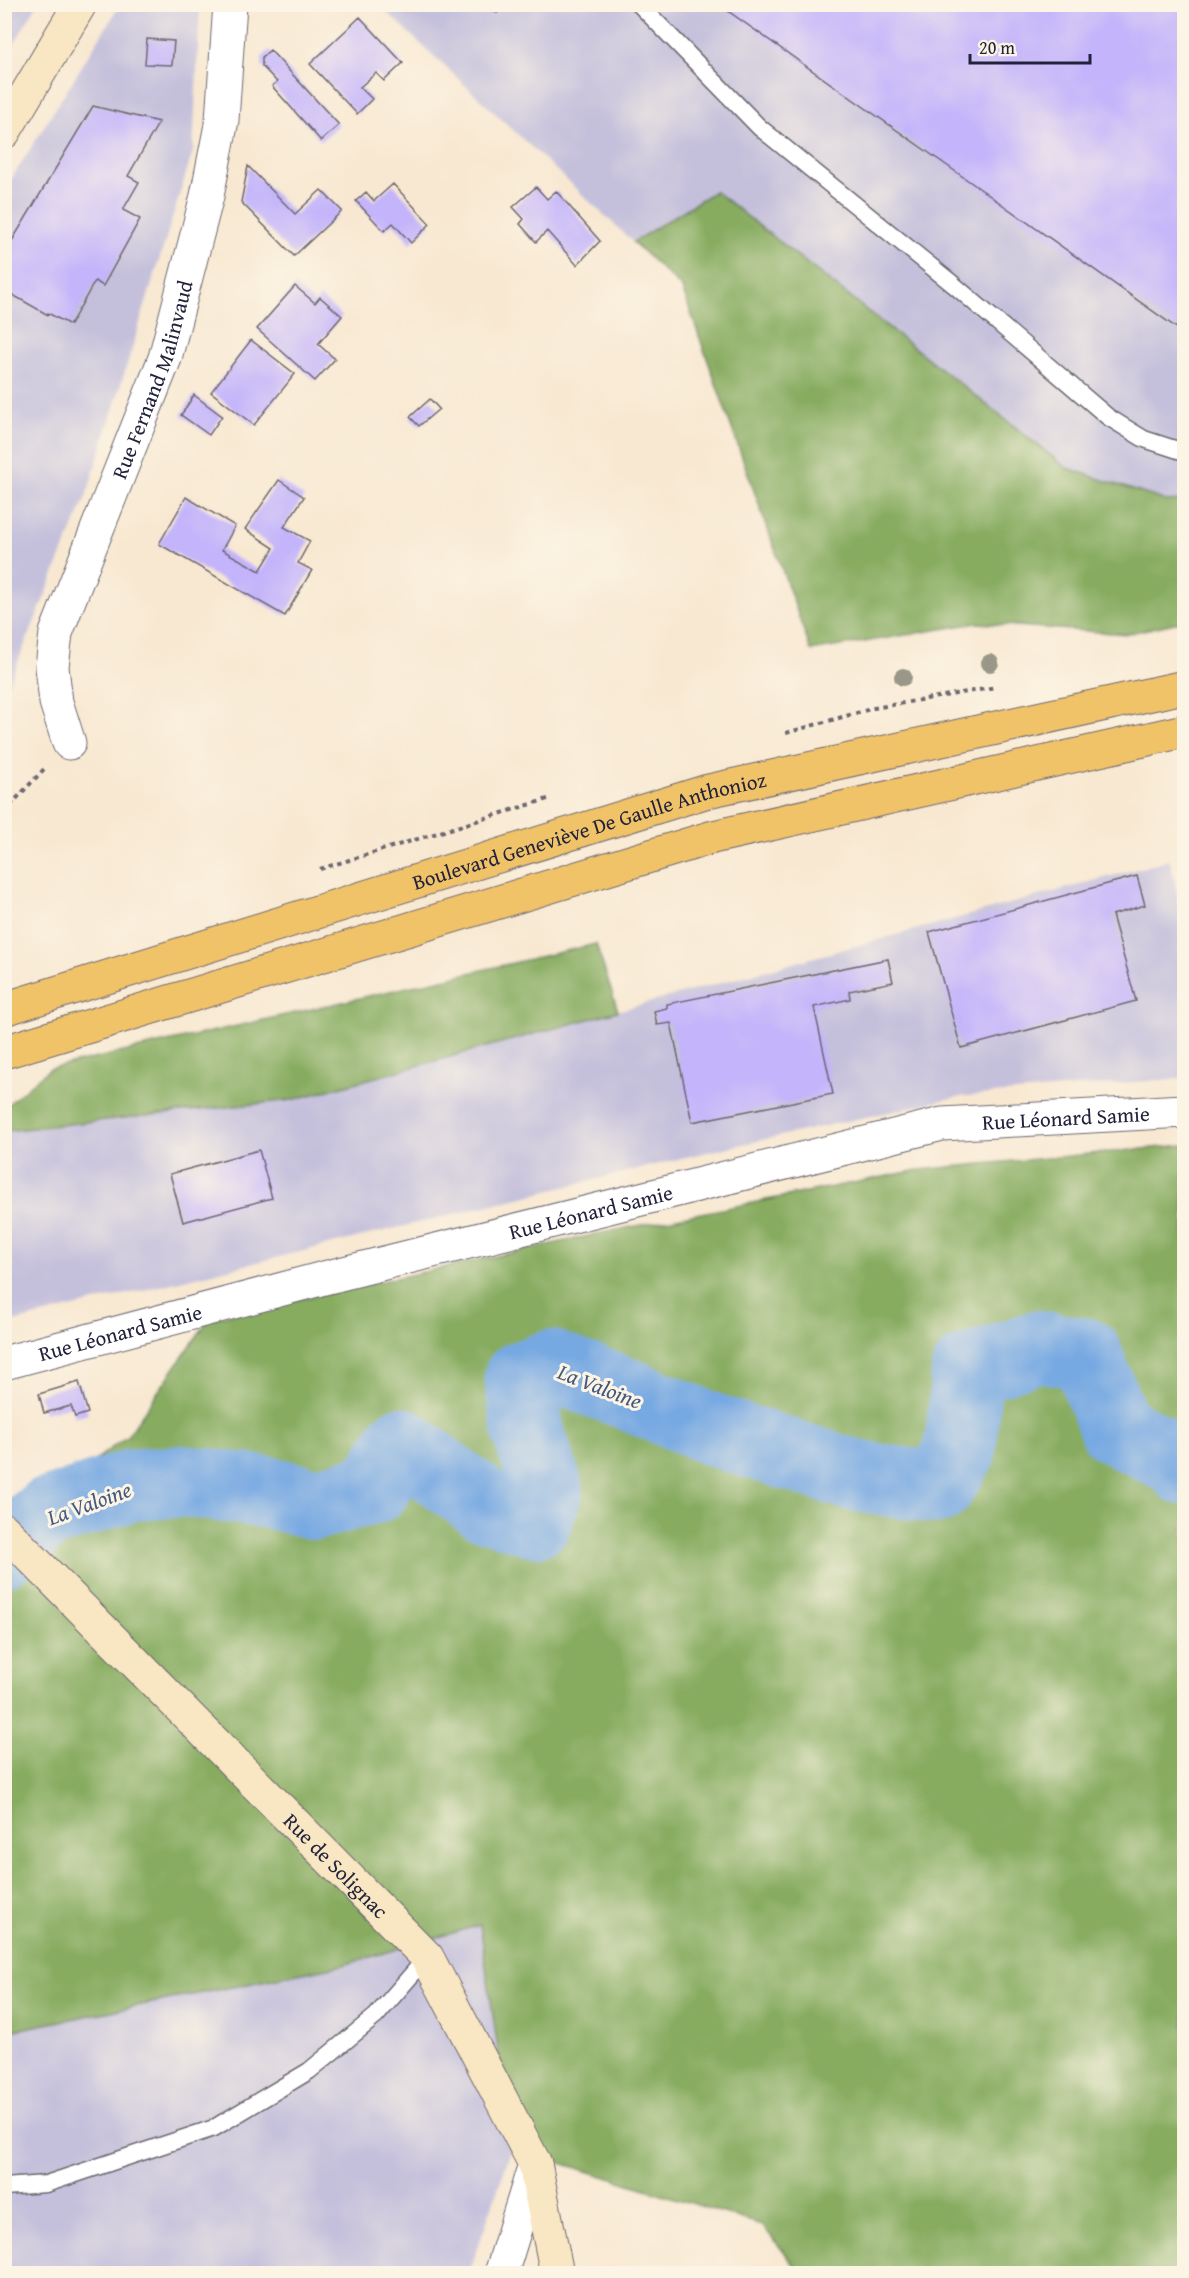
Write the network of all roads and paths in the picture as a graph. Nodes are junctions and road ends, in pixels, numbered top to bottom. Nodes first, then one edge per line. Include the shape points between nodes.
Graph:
1 (80, 4) edge
2 (230, 4) edge
3 (639, 4) edge
4 (4, 132) edge
5 (1185, 452) edge
6 (1185, 687) edge
7 (1185, 730) edge
8 (69, 743) joint
9 (4, 812) edge
10 (4, 1009) edge
11 (4, 1052) edge
12 (1185, 1111) edge
13 (4, 1364) edge
14 (4, 1530) edge
15 (427, 1957) junction
16 (535, 2164) junction
17 (4, 2187) edge
18 (501, 2274) edge
19 (557, 2274) edge

1 - 4 street
2 - 8 street, Rue Fernand Malinvaud via 222,120 207,196 165,358 56,633 52,668 56,702
3 - 5 lane via 759,127 954,285 1108,417 1144,439
6 - 10 main road, Boulevard Geneviève De Gaulle Anthonioz via 708,791
7 - 11 main road, Boulevard Geneviève De Gaulle Anthonioz via 713,837
8 - 9 path
12 - 13 street, Rue Léonard Samie via 942,1124 297,1285
14 - 15 street, Rue de Solignac
15 - 16 street, Rue de Solignac
15 - 17 lane via 376,2016 309,2070 214,2128 46,2184
16 - 18 street
16 - 19 street, Rue de Solignac

